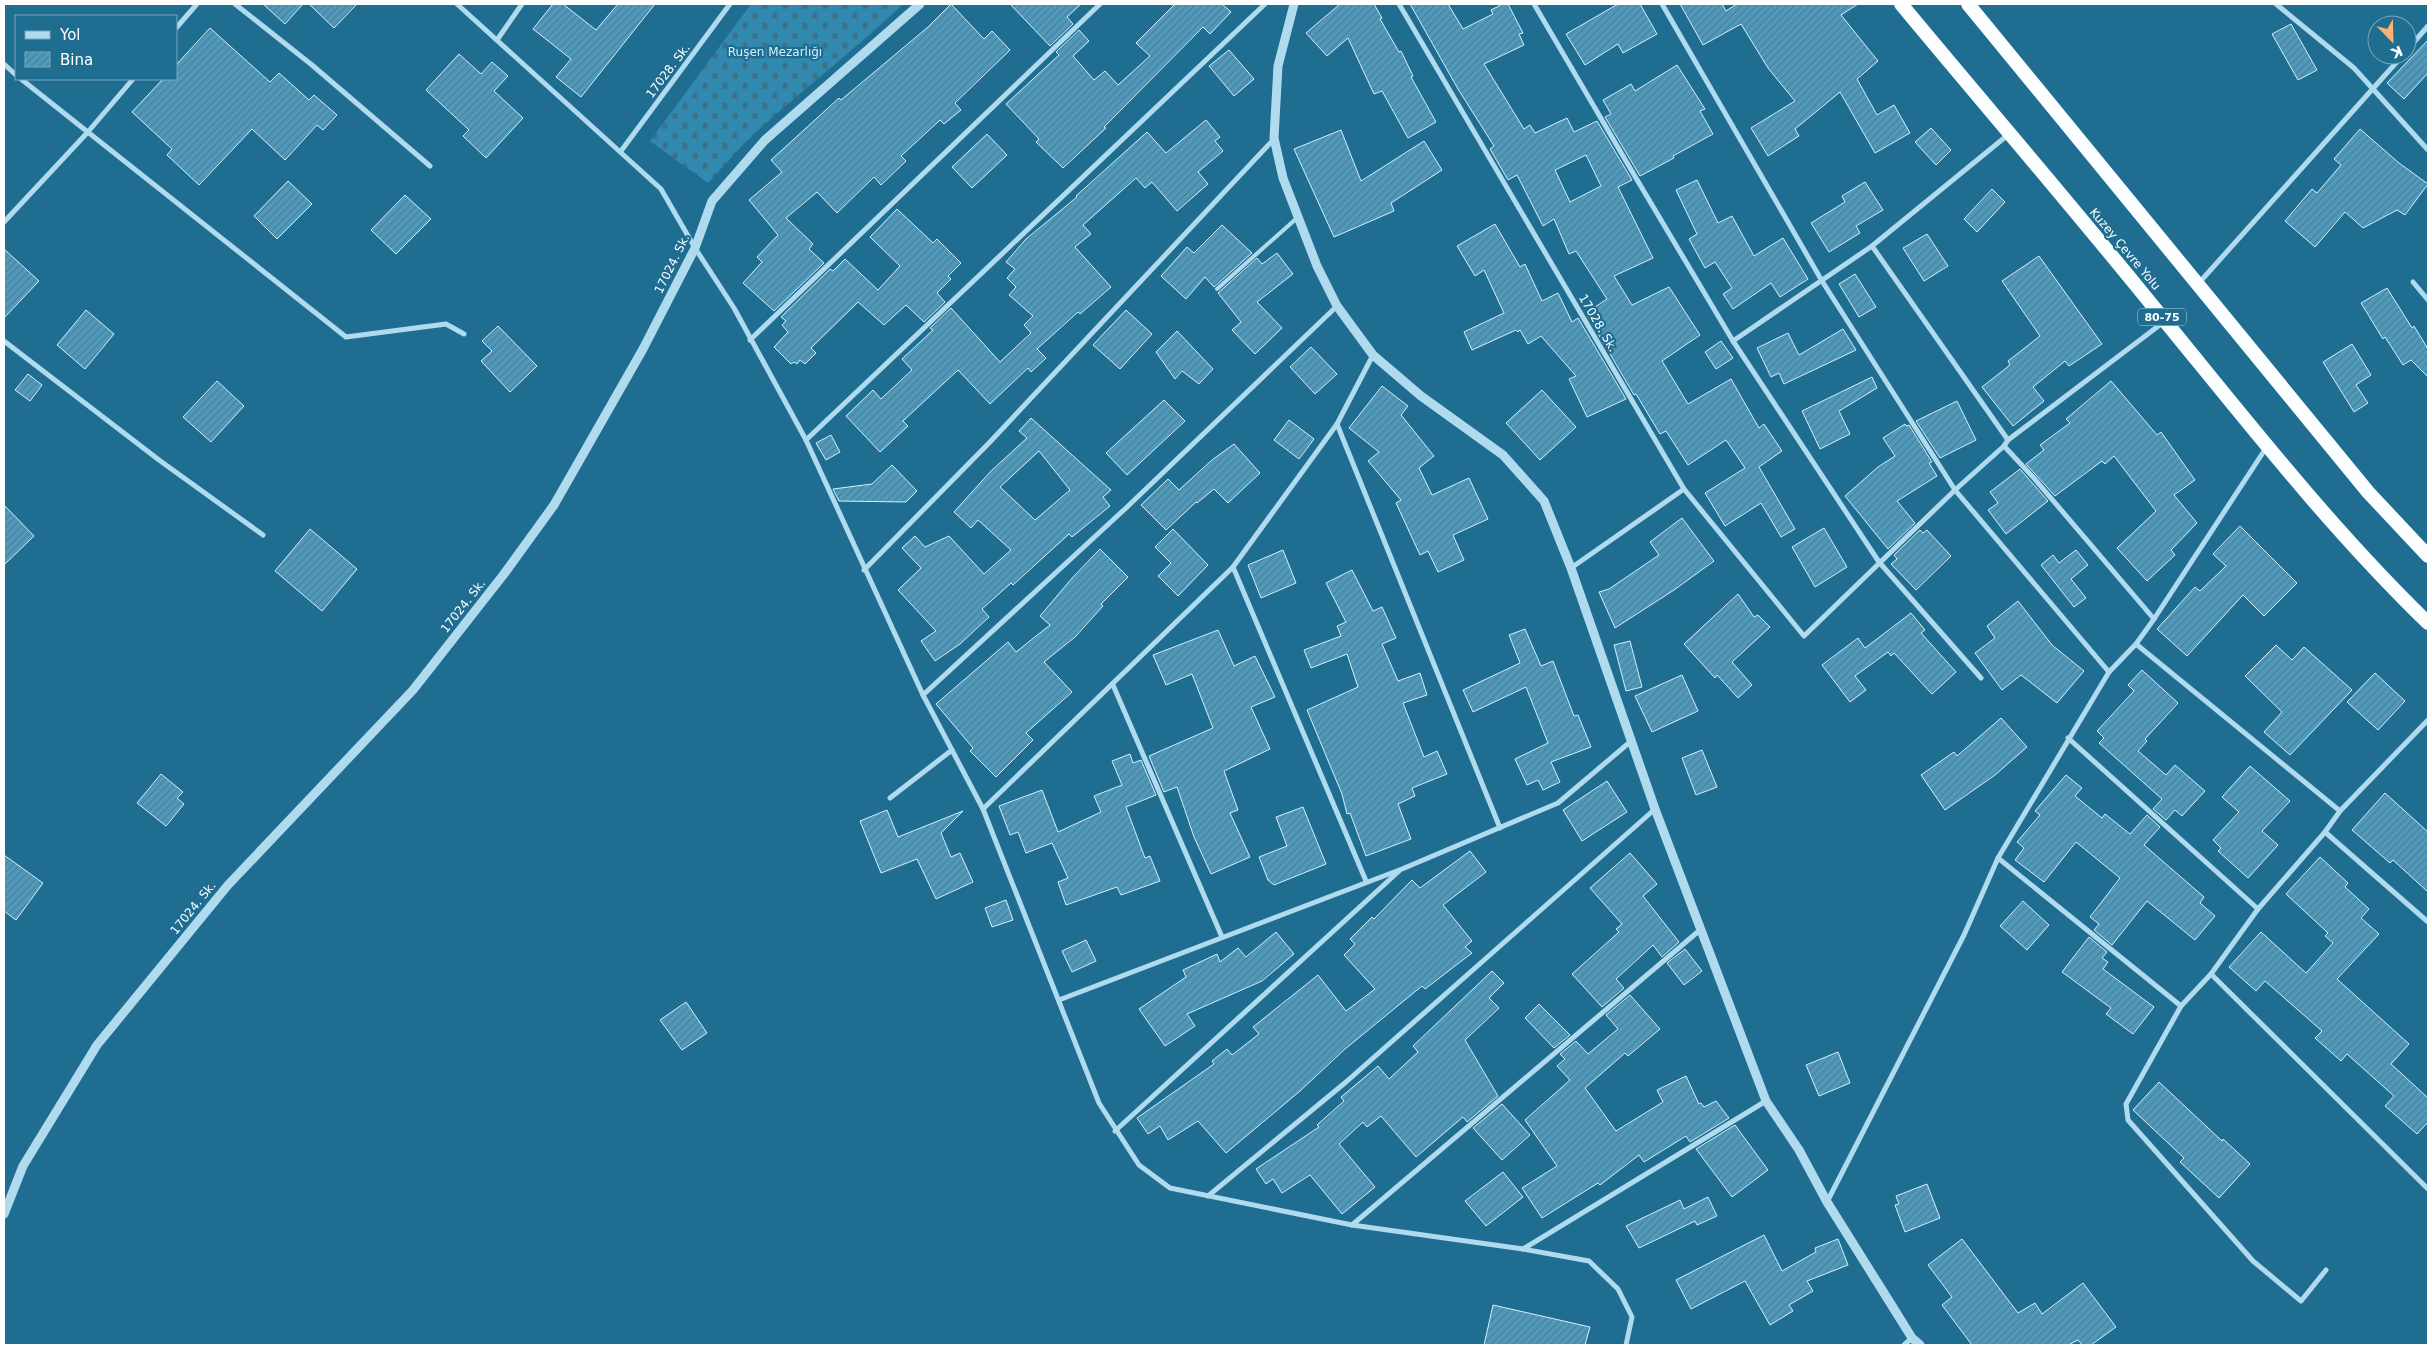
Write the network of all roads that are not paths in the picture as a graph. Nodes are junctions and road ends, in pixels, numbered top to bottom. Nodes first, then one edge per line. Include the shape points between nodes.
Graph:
1 (197, 4) edge
2 (235, 4) edge
3 (457, 4) edge
4 (522, 4) edge
5 (730, 4) edge
6 (920, 4) edge
7 (1100, 4) edge
8 (1265, 4) edge
9 (1294, 4) edge
10 (1399, 4) edge
11 (1534, 4) edge
12 (1662, 4) edge
13 (1901, 4) edge
14 (1968, 4) edge
15 (2276, 4) edge
16 (178, 26) edge
17 (2428, 26) edge
18 (2417, 39) edge
19 (497, 40) junction
20 (4, 64) edge
21 (2394, 65) edge
22 (15, 73) edge
23 (22, 80) edge
24 (132, 80) edge
25 (2373, 89) junction
26 (87, 133) junction
27 (2009, 133) junction
28 (1274, 138) junction
29 (2428, 150) edge
30 (621, 151) junction
31 (430, 166) dead end
32 (1299, 217) junction
33 (4, 222) edge
34 (1872, 246) junction
35 (695, 248) junction
36 (1822, 281) junction
37 (2413, 282) dead end
38 (2198, 284) junction
39 (1217, 289) dead end
40 (2428, 300) edge
41 (1337, 306) junction
42 (2165, 321) junction
43 (464, 334) dead end
44 (750, 340) junction
45 (4, 341) edge
46 (1733, 341) junction
47 (1373, 355) junction
48 (1337, 424) junction
49 (806, 440) junction
50 (2008, 440) junction
51 (2004, 446) junction
52 (2267, 448) junction
53 (1684, 489) junction
54 (1955, 490) junction
55 (263, 535) dead end
56 (2428, 556) edge
57 (1879, 562) junction
58 (1233, 567) junction
59 (1571, 568) junction
60 (864, 570) junction
61 (2154, 619) junction
62 (2428, 623) edge
63 (2136, 644) junction
64 (2109, 672) junction
65 (1981, 678) dead end
66 (1113, 685) junction
67 (923, 695) junction
68 (2428, 720) edge
69 (2068, 738) junction
70 (1630, 742) junction
71 (952, 750) junction
72 (890, 798) dead end
73 (983, 809) junction
74 (1655, 809) junction
75 (2340, 811) junction
76 (1500, 828) junction
77 (2326, 832) junction
78 (1998, 858) junction
79 (1402, 869) junction
80 (1366, 881) junction
81 (2258, 909) junction
82 (2428, 922) edge
83 (1700, 930) junction
84 (1222, 937) junction
85 (2211, 974) junction
86 (1058, 1000) junction
87 (2181, 1006) junction
88 (1766, 1101) junction
89 (1115, 1130) junction
90 (2428, 1189) edge
91 (1208, 1196) junction
92 (1827, 1202) junction
93 (4, 1214) edge
94 (1352, 1225) junction
95 (1523, 1249) junction
96 (2326, 1270) dead end
97 (1912, 1338) junction
98 (1626, 1345) edge
99 (1904, 1345) edge
100 (1920, 1345) edge

1 - 16 street
2 - 31 street
3 - 19 street
4 - 19 street
5 - 30 street, 17028. Sk.
6 - 35 street, 17024. Sk. via 765,140 712,201
7 - 44 street
8 - 49 street
9 - 28 street via 1278,66
10 - 53 street, 17028. Sk.
11 - 46 street
12 - 36 street
13 - 27 highway, Kuzey Çevre Yolu / 80-75
14 - 38 highway
15 - 25 street via 2354,68
17 - 18 street
19 - 30 street
20 - 22 street
21 - 25 street
23 - 26 street
24 - 26 street
25 - 29 street
25 - 38 street
26 - 33 street
26 - 43 street via 346,337 446,324
27 - 34 street
27 - 42 highway, Kuzey Çevre Yolu / 80-75
28 - 32 street via 1283,178
28 - 60 street via 989,443
30 - 35 street via 661,189
32 - 39 lane
32 - 41 street via 1317,266
34 - 36 street
34 - 50 street
35 - 44 street via 734,308
35 - 93 street, 17024. Sk. via 643,349 554,505 413,690 228,885 97,1045 23,1166
36 - 46 street
36 - 54 street
37 - 40 street
38 - 56 highway via 2368,492
41 - 47 street
41 - 67 street via 1126,508
42 - 50 street
42 - 52 highway, Kuzey Çevre Yolu / 80-75
44 - 49 street
45 - 55 street
46 - 57 street
47 - 48 street
47 - 59 street via 1421,396 1503,455 1544,501
48 - 58 street
48 - 76 street
49 - 60 street
50 - 51 street
51 - 54 street
51 - 61 street
52 - 61 street
52 - 62 highway, Kuzey Çevre Yolu / 80-75 via 2384,581
53 - 57 street, 17028. Sk. via 1804,636
53 - 59 street
54 - 57 street
54 - 64 street
57 - 65 street
58 - 66 street
58 - 80 street
59 - 70 street
60 - 67 street
61 - 63 street
63 - 64 street
63 - 75 street
64 - 69 street
66 - 73 street
66 - 84 street
67 - 71 street
68 - 75 street
69 - 78 street
69 - 81 street
70 - 74 street
70 - 76 street via 1558,804
71 - 72 street
71 - 73 street
73 - 86 street
74 - 83 street
74 - 91 street via 1346,1082
75 - 77 street
76 - 79 street
77 - 81 street
77 - 82 street
78 - 87 street
78 - 92 street via 1964,935
79 - 80 street
79 - 89 street
80 - 84 street
81 - 85 street
83 - 88 street
83 - 94 street
84 - 86 street
85 - 87 street
85 - 90 street
86 - 89 street via 1098,1103
87 - 96 street via 2126,1104 2128,1120 2253,1261 2301,1302
88 - 92 street via 1799,1150
88 - 95 street
89 - 91 street via 1139,1165 1170,1188
91 - 94 street
92 - 97 street
94 - 95 street
95 - 98 street via 1589,1261 1618,1289 1632,1317
97 - 99 street
97 - 100 street

